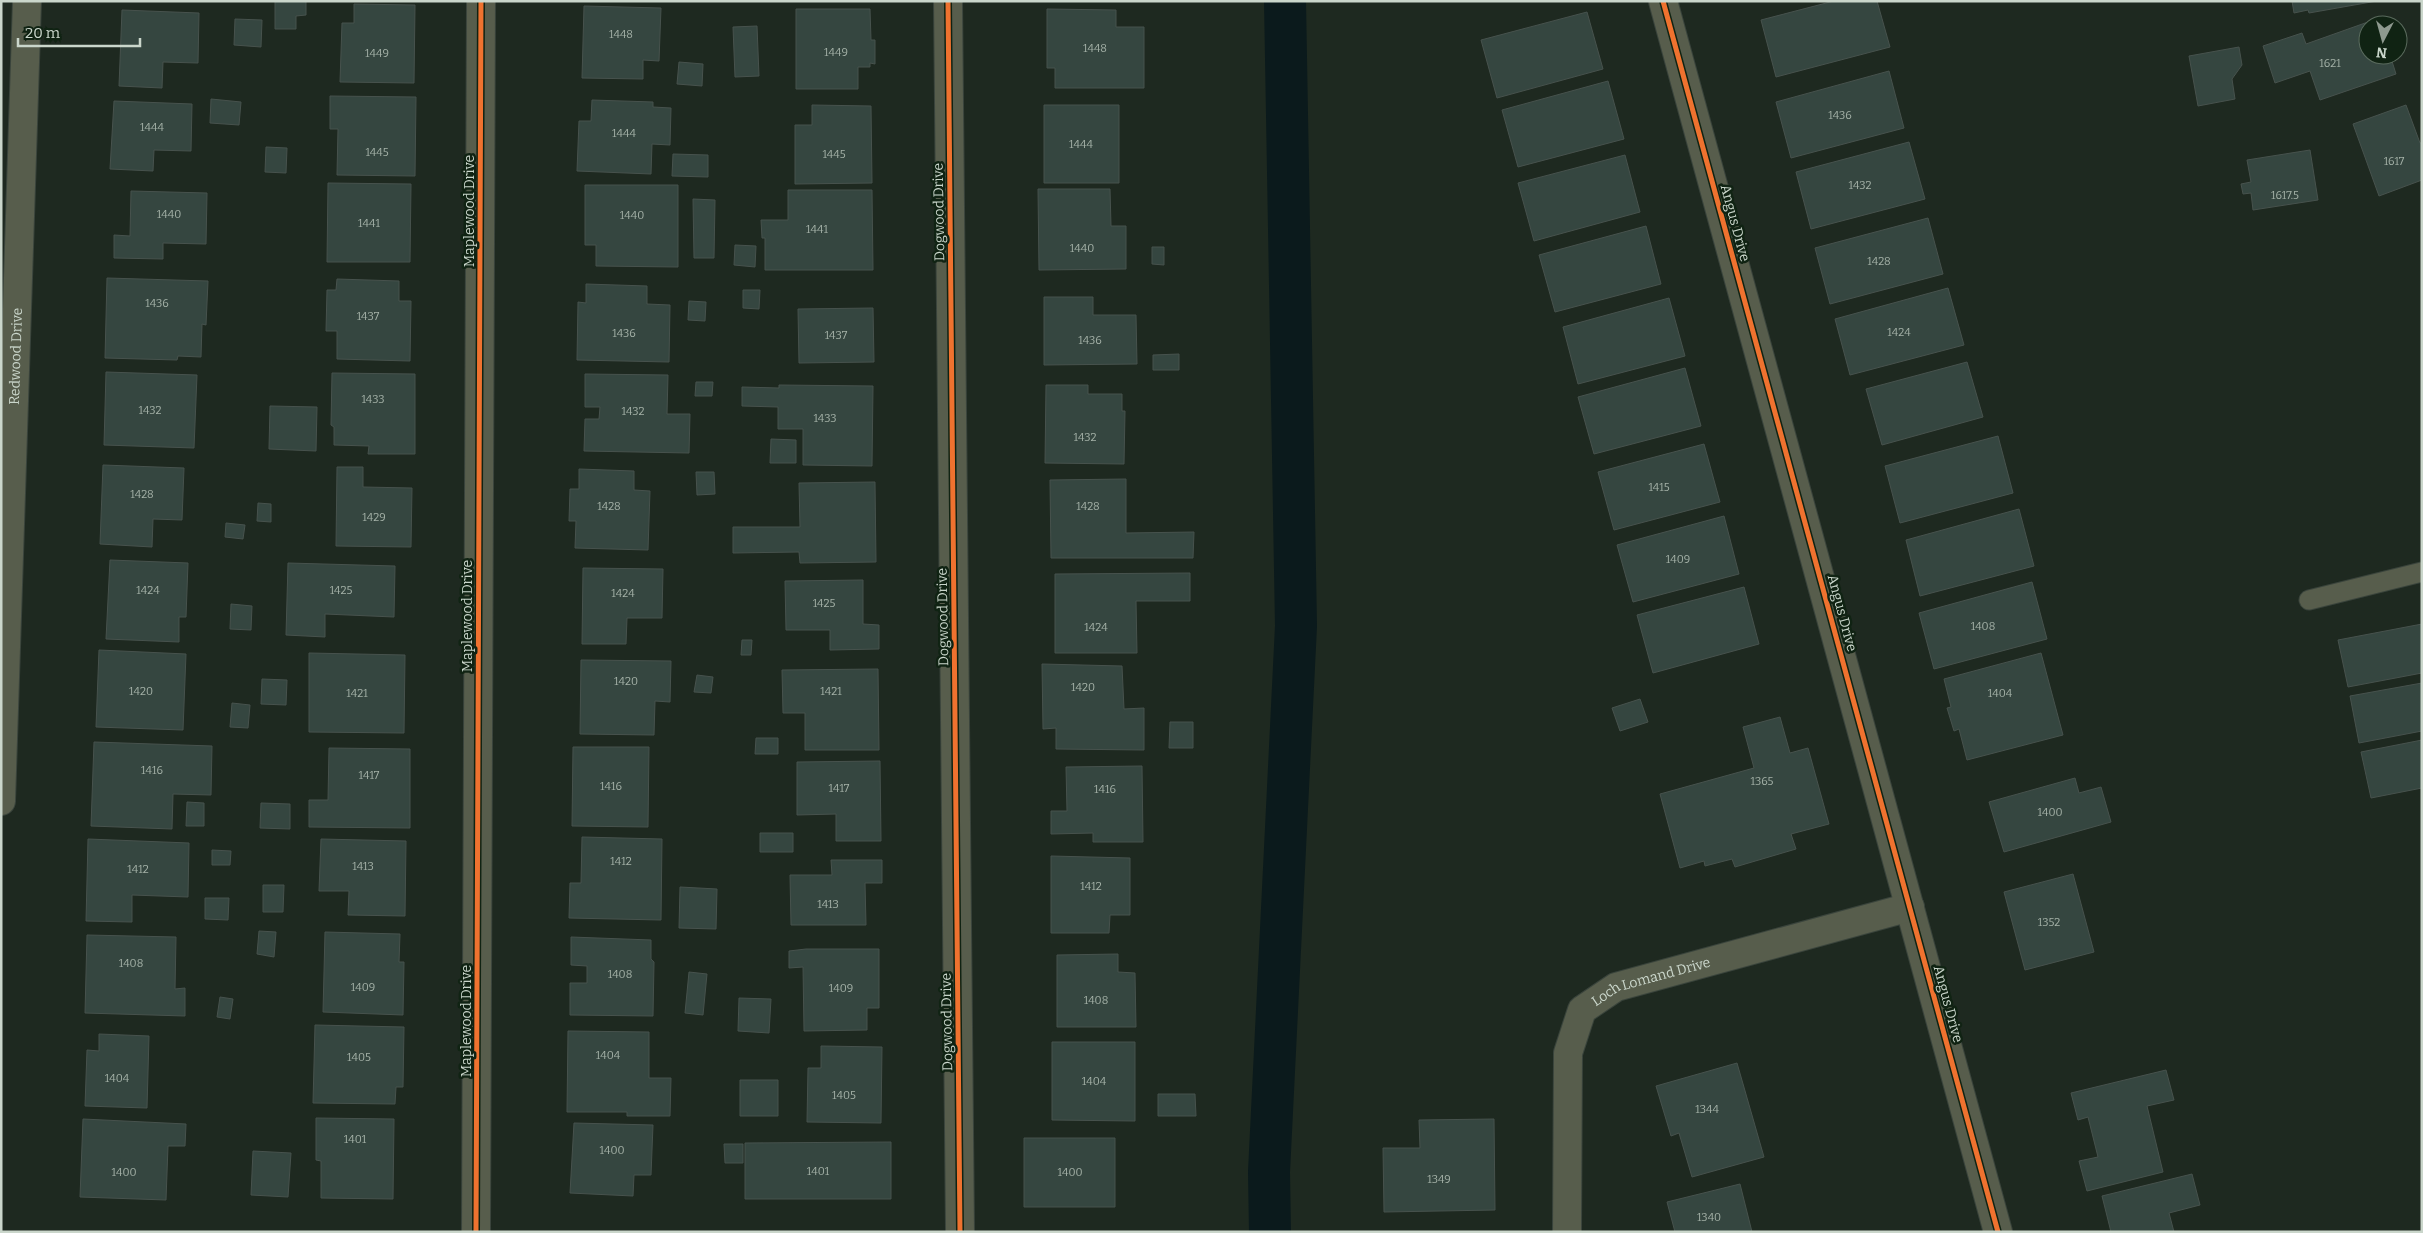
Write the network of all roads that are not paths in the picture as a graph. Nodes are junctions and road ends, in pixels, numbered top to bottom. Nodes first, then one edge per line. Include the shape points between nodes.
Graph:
1 (27, 1) edge
2 (481, 1) edge
3 (948, 1) edge
4 (1663, 1) edge
5 (2422, 572) edge
6 (2309, 600) dead end
7 (1, 801) edge
8 (1910, 907) junction
9 (476, 1232) edge
10 (960, 1232) edge
11 (1567, 1232) edge
12 (1998, 1232) edge

1 - 7 street, Redwood Drive
2 - 9 street, Maplewood Drive
3 - 10 street, Dogwood Drive
4 - 8 street, Angus Drive
5 - 6 lane
8 - 11 street, Loch Lomand Drive via 1616,987 1582,1010 1568,1053
8 - 12 street, Angus Drive

